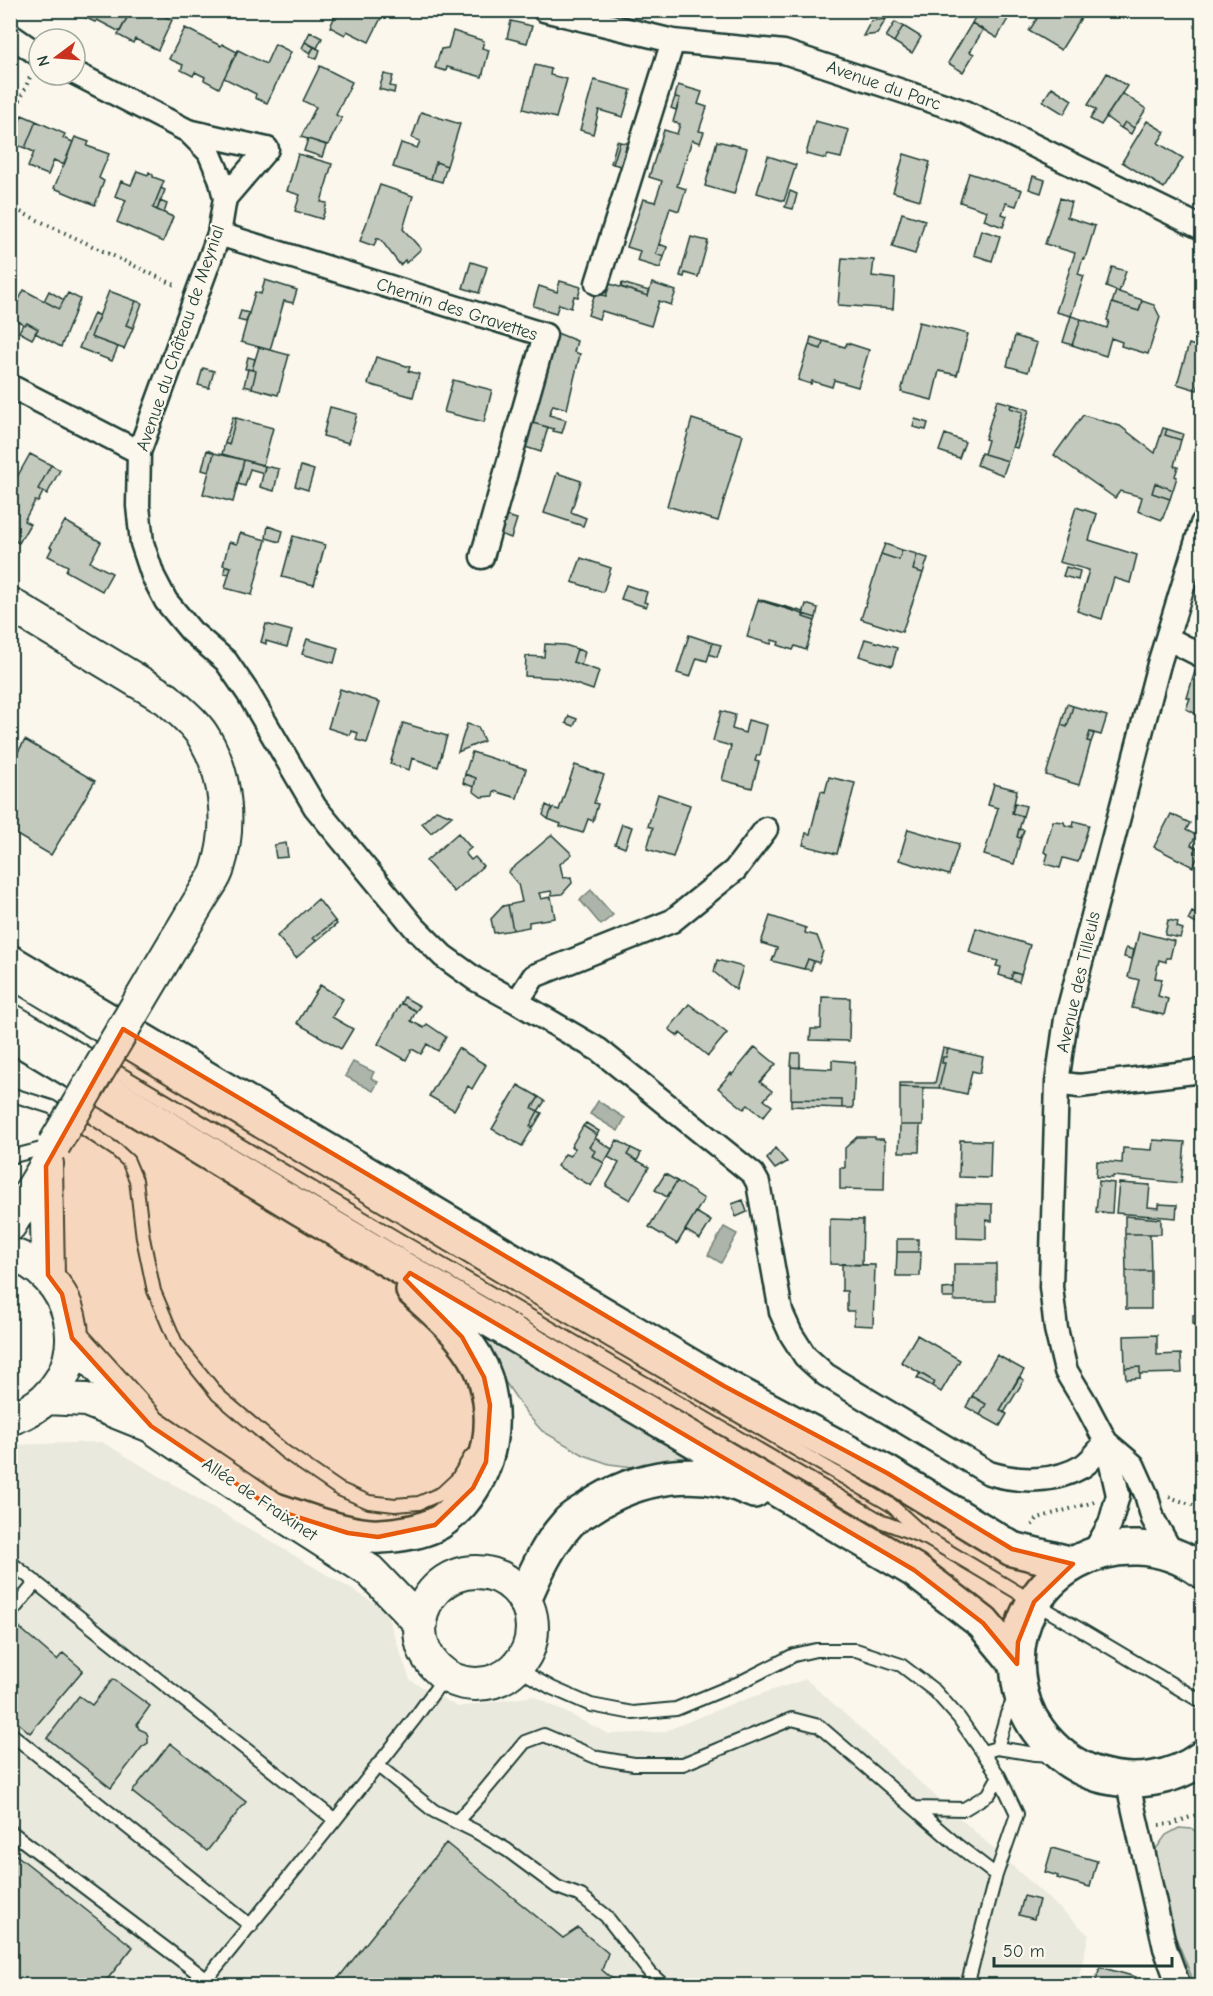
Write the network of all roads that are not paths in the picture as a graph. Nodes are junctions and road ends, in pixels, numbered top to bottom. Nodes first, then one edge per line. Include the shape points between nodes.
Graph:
1 (544, 10) edge
2 (10, 35) edge
3 (673, 41) junction
4 (27, 55) edge
5 (87, 79) edge
6 (188, 131) junction
7 (225, 198) junction
8 (1203, 228) edge
9 (219, 234) junction
10 (597, 283) dead end
11 (10, 386) edge
12 (139, 452) junction
13 (1203, 524) edge
14 (483, 556) dead end
15 (10, 604) edge
16 (1167, 638) junction
17 (1203, 656) edge
18 (766, 829) dead end
19 (10, 962) edge
20 (10, 982) edge
21 (517, 1002) junction
22 (10, 1008) edge
23 (10, 1033) edge
24 (1203, 1071) edge
25 (1057, 1083) junction
26 (10, 1094) edge
27 (50, 1156) junction
28 (10, 1157) edge
29 (300, 1208) junction
30 (10, 1225) edge
31 (10, 1254) edge
32 (48, 1275) junction
33 (442, 1317) junction
34 (72, 1338) junction
35 (459, 1355) dead end
36 (46, 1398) junction
37 (478, 1404) dead end
38 (10, 1419) edge
39 (151, 1426) junction
40 (1106, 1442) junction
41 (274, 1510) junction
42 (928, 1539) junction
43 (1173, 1555) junction
44 (1082, 1559) junction
45 (10, 1562) edge
46 (914, 1570) junction
47 (370, 1571) junction
48 (1203, 1571) edge
49 (36, 1582) junction
50 (438, 1587) junction
51 (524, 1599) junction
52 (1034, 1602) junction
53 (10, 1614) edge
54 (420, 1624) junction
55 (516, 1668) junction
56 (446, 1675) junction
57 (1018, 1676) junction
58 (1203, 1702) edge
59 (10, 1733) edge
60 (997, 1748) junction
61 (983, 1752) junction
62 (1060, 1755) junction
63 (1202, 1759) edge
64 (377, 1766) junction
65 (999, 1776) junction
66 (1127, 1780) junction
67 (916, 1809) junction
68 (335, 1820) junction
69 (456, 1822) junction
70 (10, 1831) edge
71 (996, 1875) junction
72 (250, 1926) junction
73 (203, 1982) edge
74 (664, 1986) edge
75 (967, 1986) edge
76 (1179, 1986) edge

1 - 3 street, Avenue du Parc
2 - 4 street
3 - 8 street, Avenue du Parc via 784,52 965,112
3 - 10 street
5 - 6 street, Avenue du Château de Meynial
6 - 7 street, Avenue du Château de Meynial via 208,152
6 - 7 street via 267,149
7 - 9 street, Avenue du Château de Meynial
9 - 12 street, Avenue du Château de Meynial
9 - 14 street, Chemin des Gravettes via 545,335
11 - 12 street
12 - 21 street, Avenue du Château de Meynial via 142,543 166,601 191,631 226,661 315,807 414,927 475,980
13 - 16 street, Avenue des Tilleuls
15 - 27 street, bridge via 167,699 189,719 205,738 216,762 225,813 218,870
16 - 17 street
16 - 25 street, Avenue des Tilleuls via 1066,1019
18 - 21 street via 735,870 672,921 534,975
19 - 44 main road via 724,1386 886,1473 1012,1549
20 - 42 lane via 891,1505
21 - 40 street, Avenue du Château de Meynial via 599,1050 753,1174 758,1183 781,1312 806,1356 826,1375 989,1473 1008,1478 1054,1477 1083,1466
22 - 42 lane via 883,1522
23 - 29 main road
24 - 25 street via 1079,1086
25 - 40 street, Avenue des Tilleuls via 1051,1287 1056,1329 1066,1371
26 - 37 lane via 51,1107 128,1161 136,1180 154,1292 176,1342 218,1395 285,1452 339,1489 369,1502 395,1505 419,1503 442,1493 457,1479 480,1434
27 - 28 lane
27 - 30 street
27 - 32 street
29 - 33 main road via 412,1289
29 - 46 main road
31 - 32 street via 24,1258
32 - 34 street via 62,1294 70,1315
33 - 35 lane
33 - 41 main road via 462,1337 474,1357 484,1377 490,1405 491,1437 486,1462 473,1488 455,1510 435,1525 378,1537 348,1533
34 - 36 street via 69,1360 60,1381
34 - 39 street, Allée de Fraixinet
36 - 38 street via 27,1413
36 - 39 street, Allée de Fraixinet via 86,1400
39 - 41 street, Allée de Fraixinet
40 - 43 street, Avenue des Tilleuls via 1133,1465 1153,1519
40 - 44 street, Avenue des Tilleuls via 1118,1495 1110,1524
41 - 47 street, Allée de Fraixinet
42 - 52 lane
43 - 44 main road via 1133,1547
43 - 48 main road
44 - 52 main road via 1058,1574
45 - 49 lane
46 - 51 main road via 740,1484 703,1476 663,1477 624,1489 568,1522 544,1554
46 - 57 main road via 983,1623
47 - 50 street
47 - 54 street
49 - 53 lane
49 - 68 lane
50 - 51 street via 452,1577 484,1572 514,1586
50 - 54 street via 426,1604
51 - 55 street via 531,1616 532,1634
52 - 57 main road via 1018,1642
52 - 58 lane
54 - 56 street via 426,1653
55 - 56 street via 491,1682 476,1684
55 - 61 lane via 591,1705 633,1713 676,1709 794,1655 816,1650 856,1650 902,1665 935,1691
56 - 64 lane
57 - 60 lane
57 - 62 main road via 1034,1725
59 - 72 lane
60 - 61 lane
60 - 62 lane
61 - 65 lane
62 - 66 main road via 1091,1773
63 - 66 main road via 1165,1776
64 - 68 lane
64 - 69 lane via 434,1811
65 - 67 lane via 989,1794 964,1809
65 - 71 lane via 1017,1814
66 - 76 street via 1165,1948
67 - 69 lane via 819,1726 792,1719 683,1764 634,1764 598,1758 544,1735 525,1742
67 - 71 lane
68 - 72 lane
69 - 74 lane via 507,1850 557,1887 581,1896 606,1916
70 - 73 lane
71 - 75 lane
72 - 73 lane

